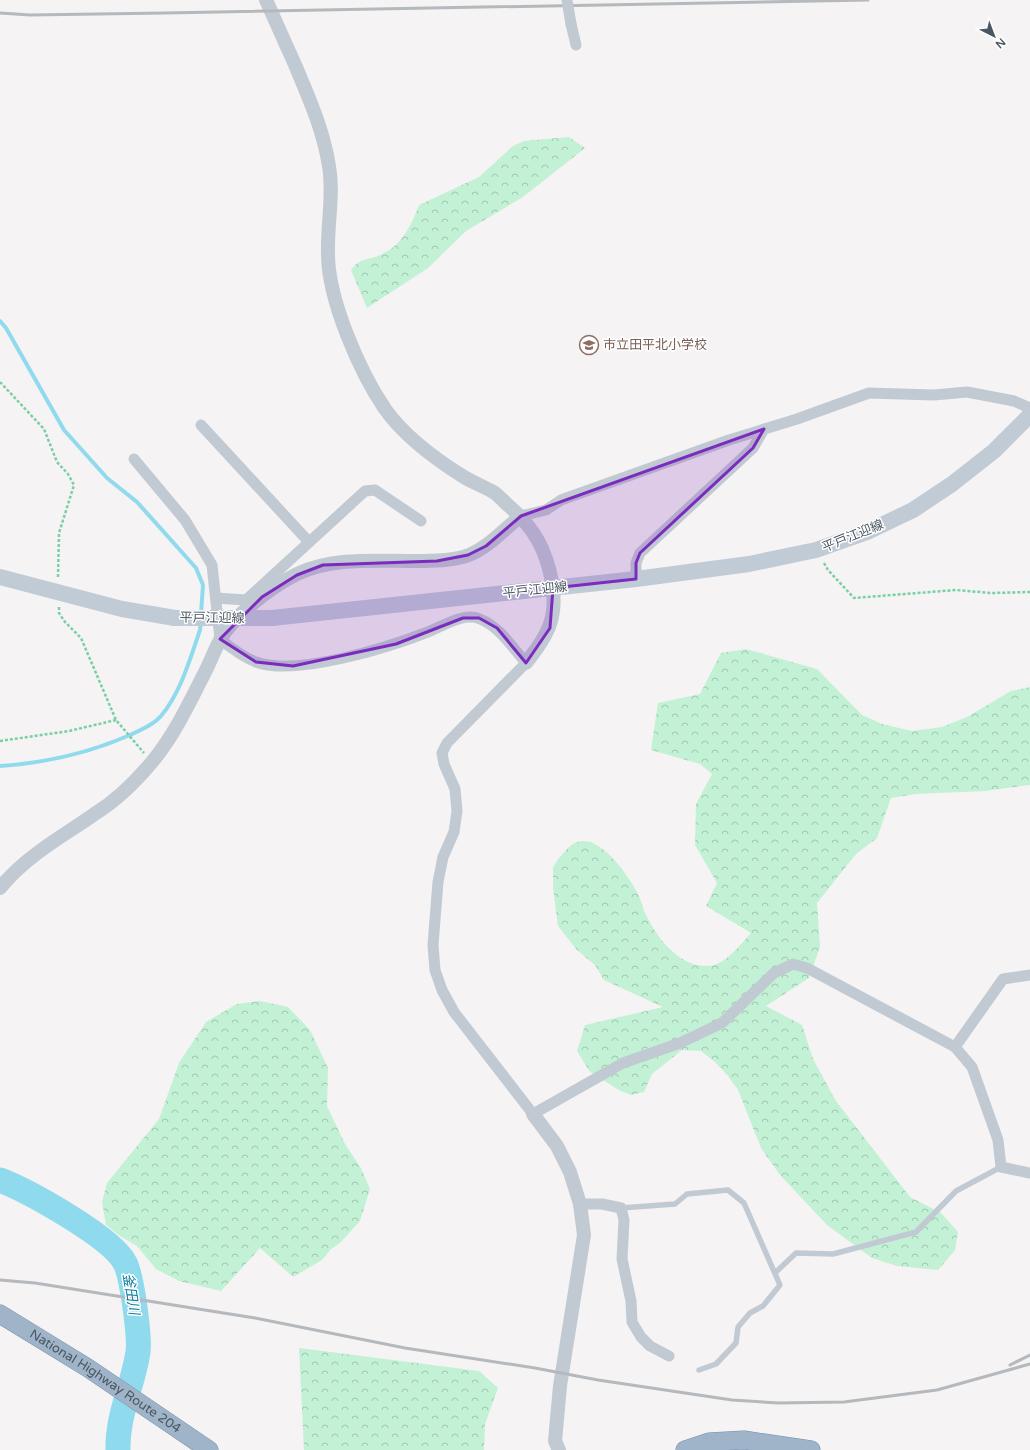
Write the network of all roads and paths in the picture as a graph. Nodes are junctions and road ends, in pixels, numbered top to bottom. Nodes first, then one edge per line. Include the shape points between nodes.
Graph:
1 (266, 0) edge
2 (567, 0) edge
3 (576, 45) dead end
4 (0, 382) edge
5 (1030, 408) edge
6 (1030, 415) edge
7 (201, 425) dead end
8 (764, 429) junction
9 (134, 459) dead end
10 (521, 516) junction
11 (421, 521) dead end
12 (309, 542) junction
13 (816, 550) junction
14 (0, 577) edge
15 (636, 579) junction
16 (553, 588) junction
17 (1030, 592) edge
18 (57, 593) junction
19 (216, 598) junction
20 (220, 639) junction
21 (526, 663) junction
22 (116, 720) junction
23 (0, 741) edge
24 (152, 762) junction
25 (0, 888) edge
26 (1030, 976) edge
27 (955, 1047) junction
28 (533, 1114) junction
29 (1001, 1167) junction
30 (1030, 1173) edge
31 (580, 1204) junction
32 (621, 1208) junction
33 (776, 1272) junction
34 (0, 1314) edge
35 (669, 1356) dead end
36 (700, 1370) dead end
37 (209, 1450) edge
38 (558, 1450) edge
39 (685, 1450) edge
40 (811, 1450) edge

1 - 10 street via 320,124 330,166 332,189 328,255 332,286 343,322 368,380 386,410 427,452 465,478 495,494
2 - 3 street, bridge
4 - 18 path via 44,429 57,462 68,474 74,486 59,533
5 - 8 street via 1014,401 967,392 934,395 868,393
6 - 13 main road, 平戸江迎線 via 994,451 913,510 867,532
7 - 12 street
8 - 10 street via 561,500 546,510
8 - 15 street via 753,448 640,552 636,563
9 - 19 street via 185,520 212,565
10 - 16 street via 540,541 550,568
10 - 20 street via 486,546 468,556 437,561 364,561 323,565 296,575 262,597
11 - 12 street via 375,490 365,491
12 - 19 street via 246,600
13 - 15 main road, 平戸江迎線 via 749,564
13 - 17 path via 828,570 854,598 956,590 992,593
14 - 18 main road, 平戸江迎線
15 - 16 main road, 平戸江迎線
16 - 18 main road, 平戸江迎線, bridge via 272,618 175,618 122,609
16 - 21 street via 550,628
18 - 22 path via 59,613 81,638
19 - 20 street
20 - 21 street via 235,651 256,662 293,666 396,644 463,618 479,618 497,628
20 - 24 street via 183,714
21 - 28 street via 446,743 442,753 455,788 457,811 454,832 443,857 438,882 433,945 435,970 454,1012
22 - 23 path via 69,731
22 - 24 path
24 - 25 street via 126,789 98,812 18,867
26 - 27 street via 1003,979
27 - 28 street via 807,968 793,964 774,973 722,1023 680,1043 623,1063
27 - 29 street via 972,1067 998,1140
28 - 31 street via 557,1146
29 - 30 street
29 - 33 lane via 956,1191 916,1232 833,1254 796,1253
31 - 32 street via 602,1204
31 - 38 street via 584,1235 560,1386 555,1441
32 - 33 lane via 675,1204 687,1194 728,1190 744,1203
32 - 35 street via 624,1220 622,1259 631,1301 632,1322 650,1346
33 - 36 lane via 780,1285 763,1306 750,1313 738,1327 736,1342 716,1364
34 - 37 highway, National Highway Route 204 via 88,1368
39 - 40 highway via 709,1442 744,1440

